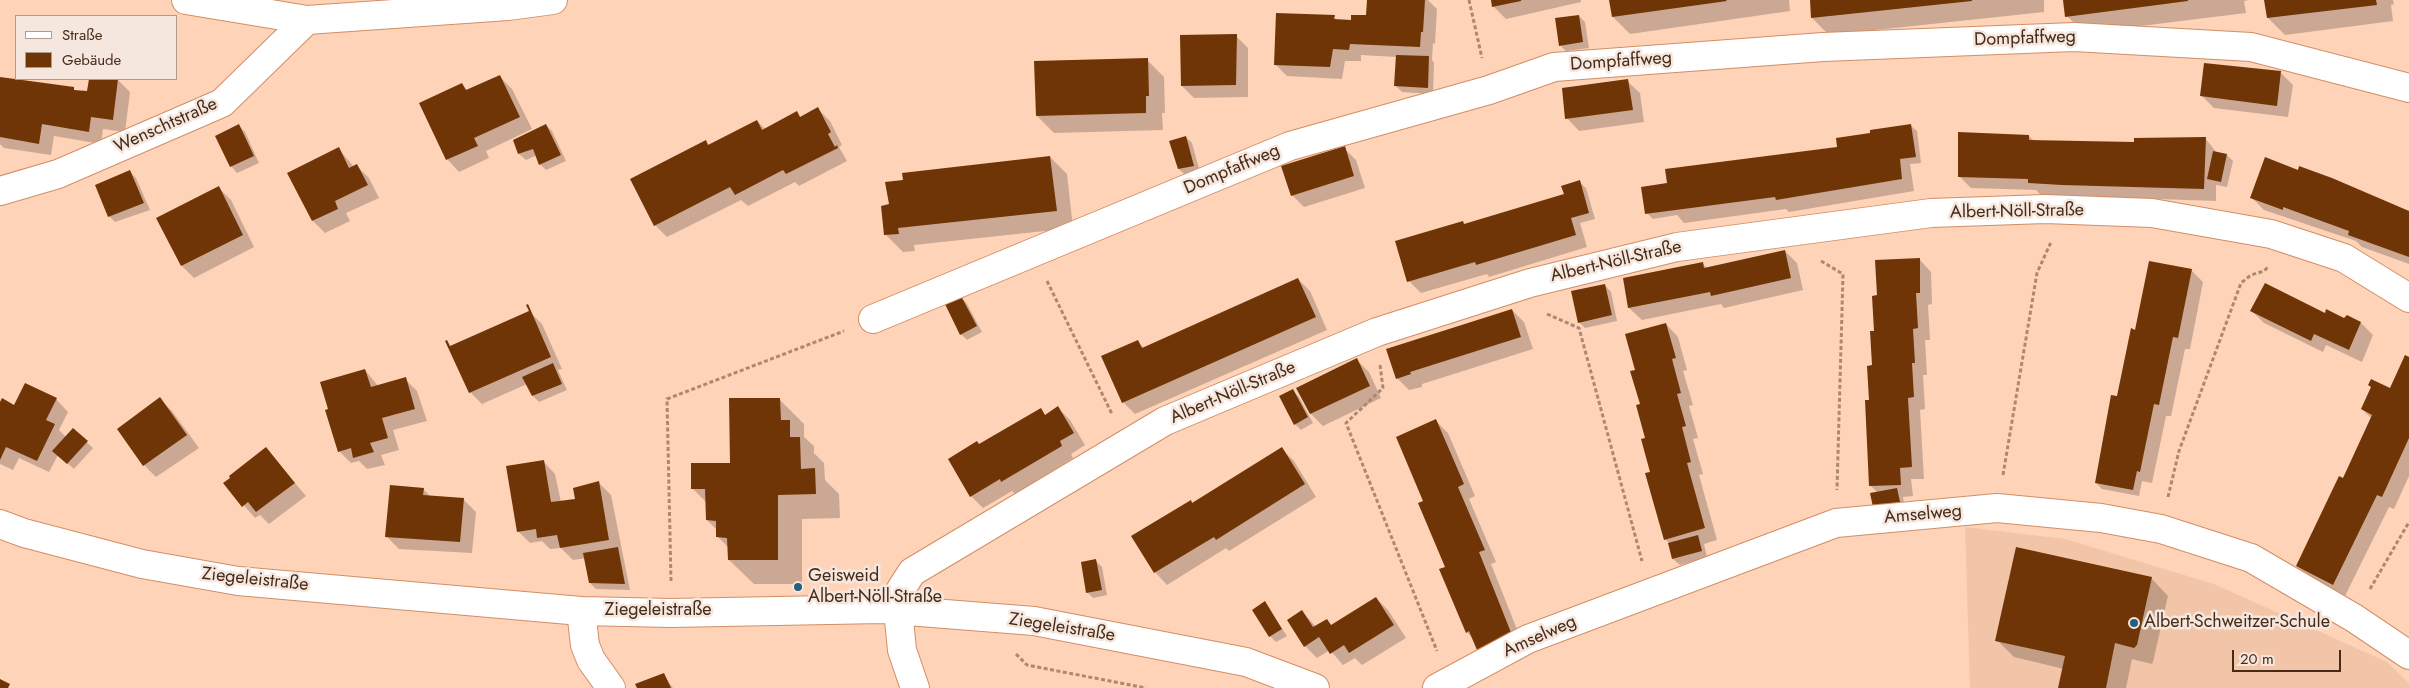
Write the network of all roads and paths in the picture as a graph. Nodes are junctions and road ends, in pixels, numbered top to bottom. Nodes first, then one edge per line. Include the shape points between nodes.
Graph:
1 (186, 0) edge
2 (553, 0) edge
3 (1469, 0) edge
4 (509, 3) edge
5 (307, 20) junction
6 (2409, 88) edge
7 (1489, 90) junction
8 (0, 191) edge
9 (2049, 247) dead end
10 (1033, 252) junction
11 (1820, 260) dead end
12 (2264, 271) dead end
13 (2409, 298) edge
14 (1546, 314) dead end
15 (873, 319) joint
16 (1377, 332) junction
17 (1126, 444) junction
18 (1998, 508) junction
19 (2409, 522) edge
20 (1836, 523) junction
21 (0, 524) edge
22 (2160, 529) junction
23 (1651, 592) junction
24 (898, 610) junction
25 (581, 611) junction
26 (672, 613) junction
27 (981, 617) junction
28 (2354, 618) junction
29 (2409, 655) edge
30 (1443, 685) edge
31 (611, 688) edge
32 (914, 688) edge
33 (1146, 688) edge
34 (1315, 688) edge

1 - 5 street
2 - 4 street
3 - 7 path
4 - 5 street
5 - 8 street, Wenschtstraße via 222,103 58,174
6 - 7 street, Dompfaffweg via 2251,47 2074,37 1823,47 1554,67
7 - 10 street, Dompfaffweg via 1290,146
9 - 18 path via 2037,272
10 - 15 street, Dompfaffweg
10 - 17 path
11 - 20 path via 1843,274
12 - 22 path via 2251,274 2241,283 2178,451
13 - 16 street, Albert-Nöll-Straße via 2344,258 2270,234 2152,213 2045,209 1931,213 1677,247 1530,283
14 - 23 path via 1579,328
15 - 26 path via 667,399
16 - 17 street, Albert-Nöll-Straße via 1165,421
16 - 30 path via 1383,388 1346,423
17 - 24 street, Albert-Nöll-Straße via 912,572 901,589
18 - 20 street, Amselweg
18 - 22 street, Amselweg via 2101,518
19 - 28 path
20 - 23 street, Amselweg
21 - 25 street, Ziegeleistraße via 142,564 238,580
22 - 28 street, Amselweg via 2251,558
23 - 30 street, Amselweg via 1528,639
24 - 26 street, Ziegeleistraße
24 - 27 street, Ziegeleistraße
24 - 32 street, Albert-Nöll-Straße via 902,650
25 - 26 street, Ziegeleistraße
25 - 31 street via 588,653
27 - 33 path via 1027,665
27 - 34 street, Ziegeleistraße via 1034,621 1246,662
28 - 29 street, Amselweg

